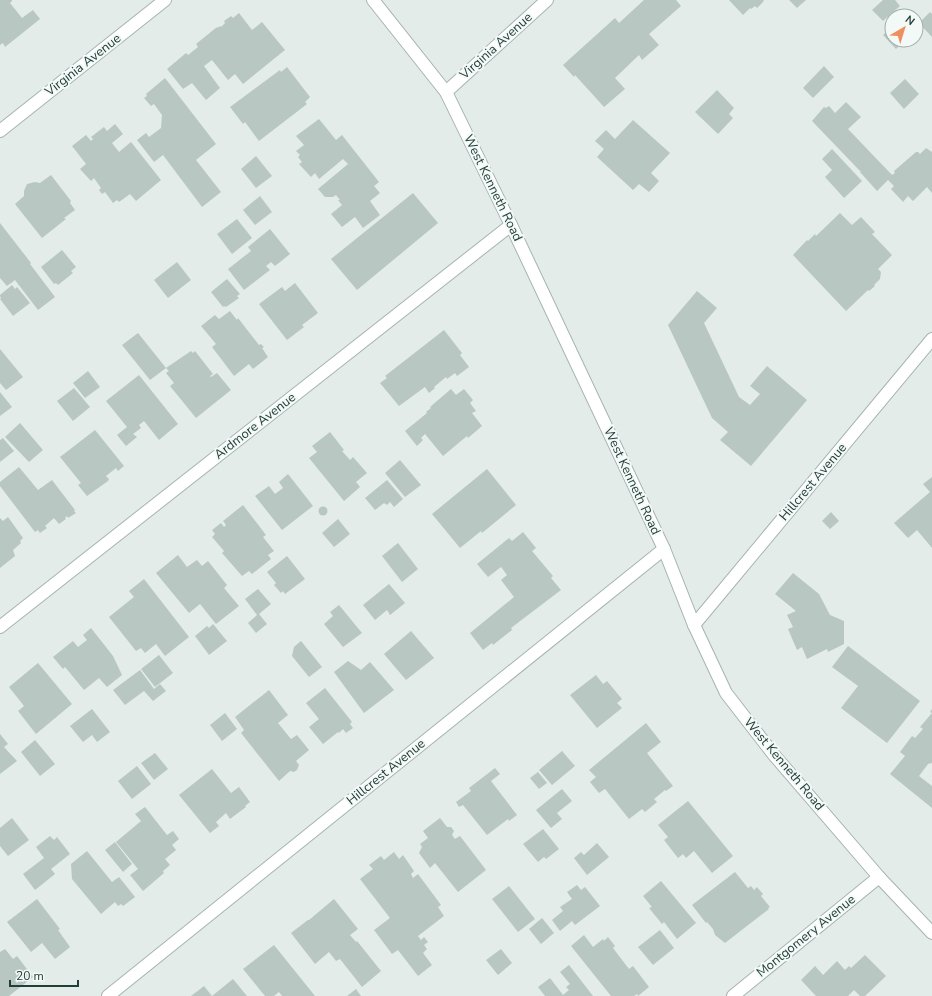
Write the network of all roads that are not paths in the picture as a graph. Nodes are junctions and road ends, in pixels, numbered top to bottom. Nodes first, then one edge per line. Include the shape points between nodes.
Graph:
1 (165, 0) edge
2 (373, 0) edge
3 (547, 0) edge
4 (446, 92) junction
5 (0, 130) edge
6 (511, 225) junction
7 (932, 339) edge
8 (664, 549) junction
9 (694, 625) junction
10 (0, 627) edge
11 (879, 877) junction
12 (932, 933) edge
13 (108, 996) edge
14 (733, 996) edge

1 - 5 street, Virginia Avenue
2 - 4 street, West Kenneth Road
3 - 4 street, Virginia Avenue
4 - 6 street, West Kenneth Road
6 - 8 street, West Kenneth Road
6 - 10 street, Ardmore Avenue
7 - 9 street, Hillcrest Avenue
8 - 9 street, West Kenneth Road
8 - 13 street, Hillcrest Avenue
9 - 11 street, West Kenneth Road via 726,693 774,755
11 - 12 street, West Kenneth Road
11 - 14 street, Montgomery Avenue

